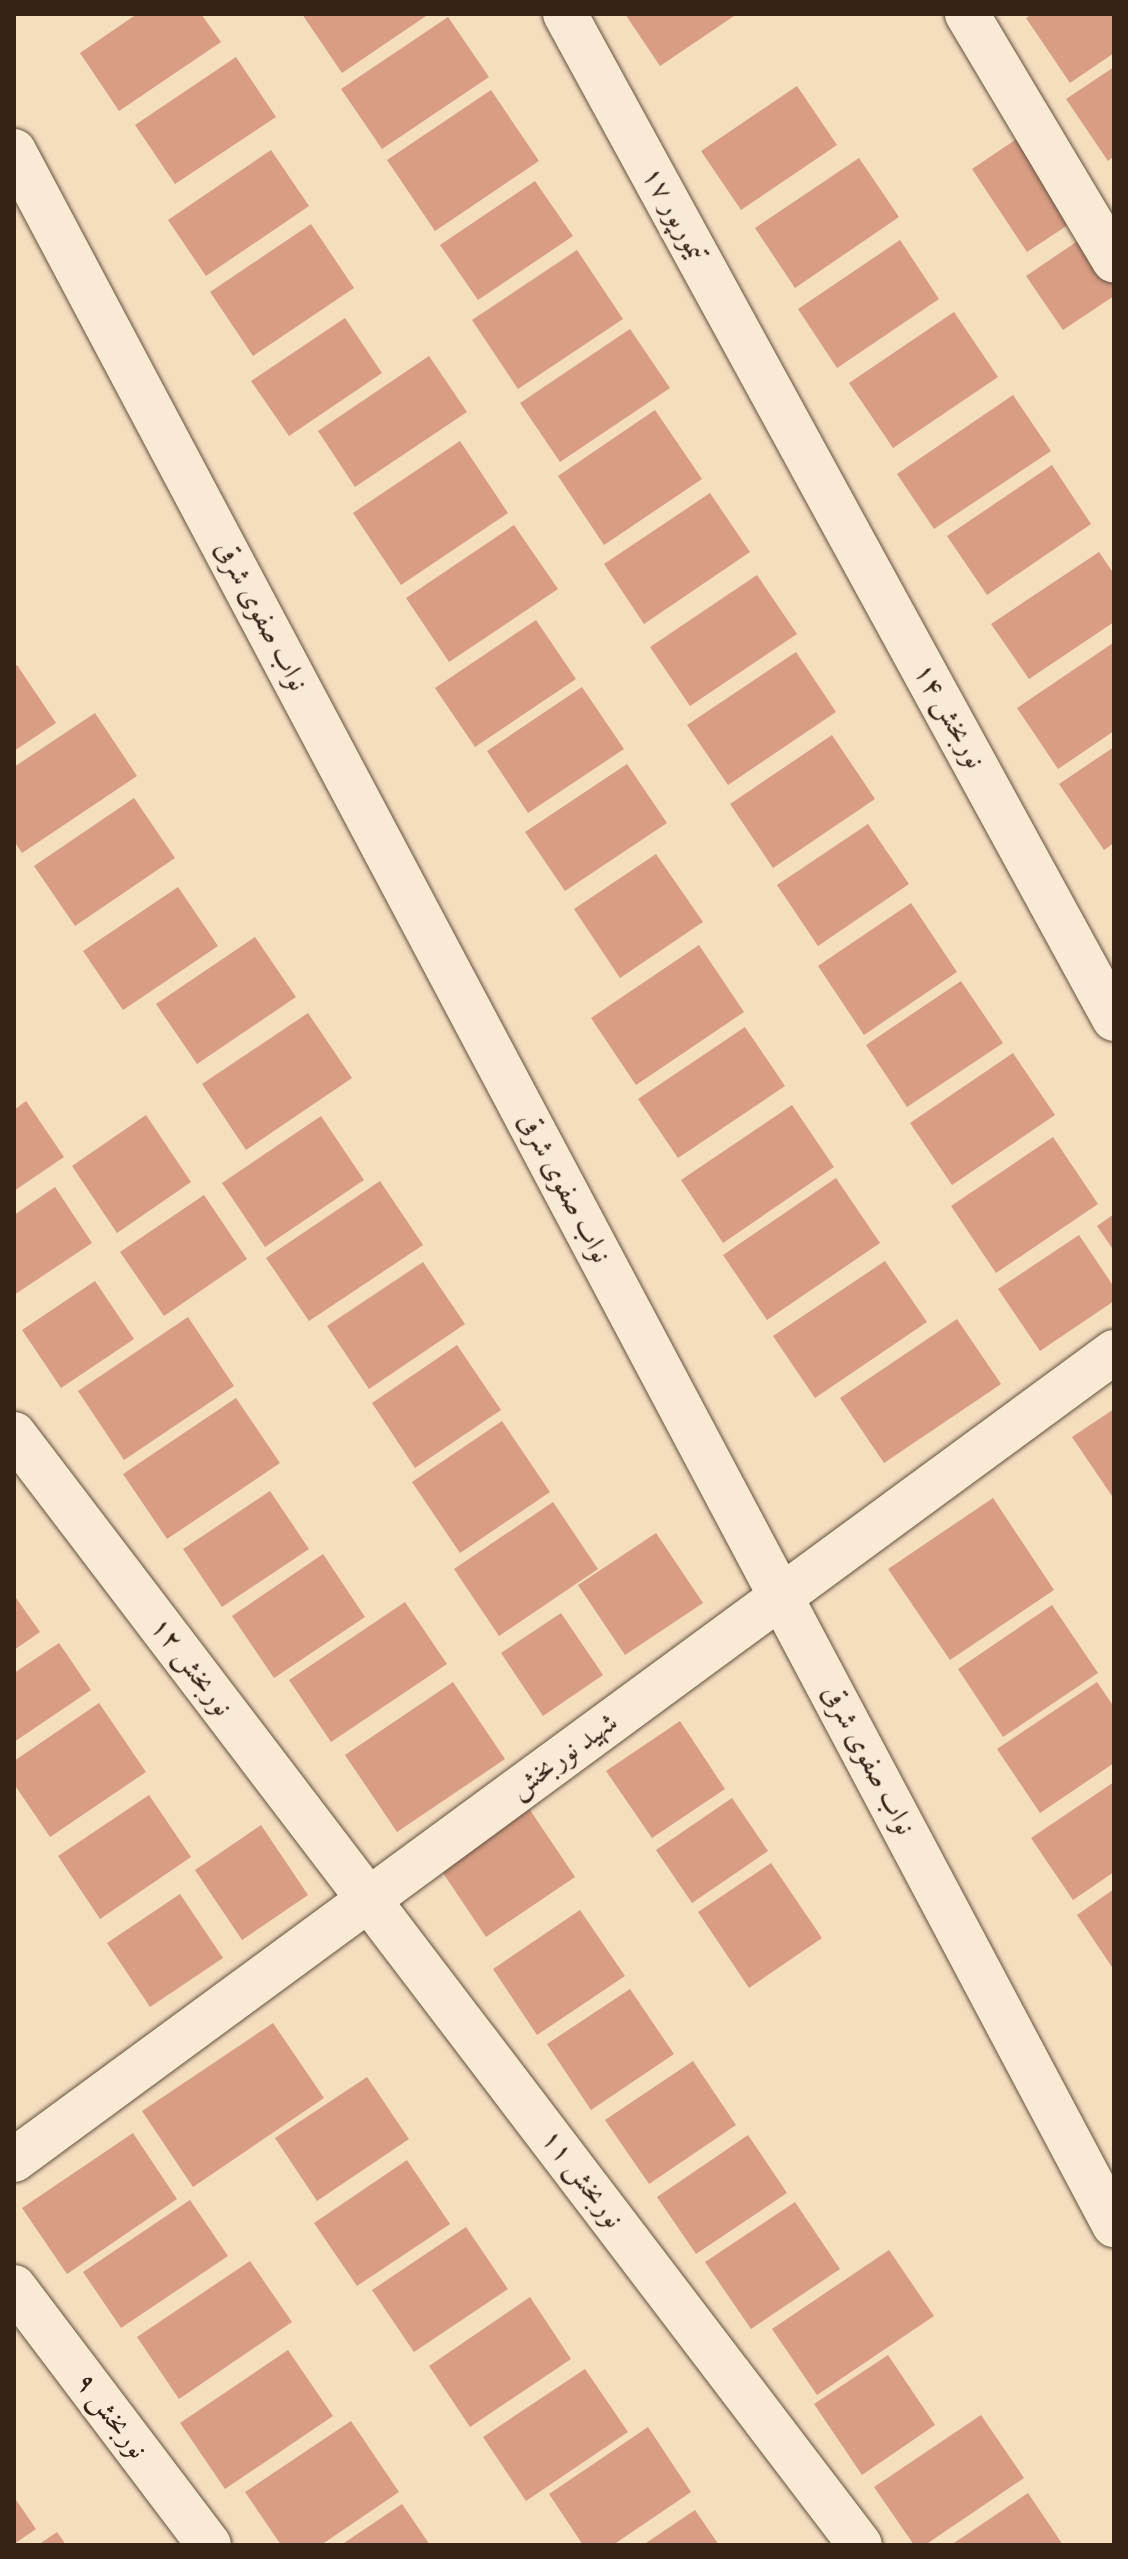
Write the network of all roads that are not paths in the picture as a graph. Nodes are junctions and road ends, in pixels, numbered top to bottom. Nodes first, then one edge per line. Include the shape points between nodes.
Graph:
1 (565, 14) edge
2 (967, 14) edge
3 (14, 151) edge
4 (1114, 261) edge
5 (783, 413) joint
6 (1114, 1019) edge
7 (1114, 1352) edge
8 (14, 1434) edge
9 (781, 1597) junction
10 (369, 1900) junction
11 (14, 2160) edge
12 (1114, 2225) edge
13 (14, 2287) edge
14 (209, 2545) edge
15 (860, 2545) edge

1 - 5 street, تیمورپور ۱۷
2 - 4 street
3 - 9 street, نواب صفوی شرقی
5 - 6 street, نوربخش ۱۴
7 - 9 street, شهید نوربخش
8 - 10 street, نوربخش ۱۲
9 - 10 street, شهید نوربخش
9 - 12 street, نواب صفوی شرقی
10 - 11 street, شهید نوربخش
10 - 15 street, نوربخش ۱۱
13 - 14 street, نوربخش ۹

